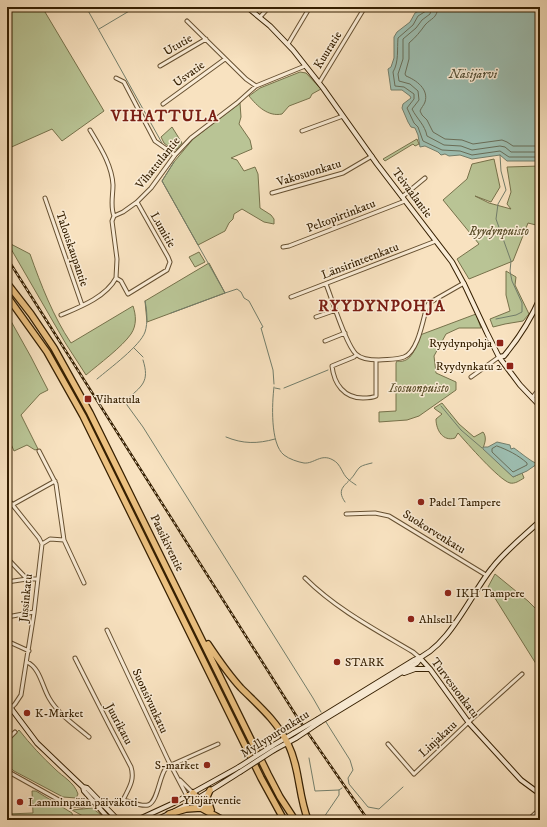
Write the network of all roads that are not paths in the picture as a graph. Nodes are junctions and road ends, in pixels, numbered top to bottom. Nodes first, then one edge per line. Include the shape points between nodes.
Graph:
1 (247, 7) edge
2 (268, 7) edge
3 (310, 7) edge
4 (366, 7) edge
5 (260, 17) junction
6 (187, 21) dead end
7 (206, 39) junction
8 (288, 44) junction
9 (225, 59) junction
10 (160, 66) dead end
11 (306, 66) junction
12 (116, 78) dead end
13 (319, 82) junction
14 (256, 86) junction
15 (162, 104) dead end
16 (343, 116) junction
17 (90, 130) dead end
18 (302, 131) dead end
19 (175, 155) junction
20 (372, 156) junction
21 (425, 178) dead end
22 (272, 194) dead end
23 (45, 198) dead end
24 (404, 199) junction
25 (137, 202) junction
26 (114, 216) junction
27 (436, 242) junction
28 (283, 247) dead end
29 (116, 278) junction
30 (7, 283) edge
31 (464, 283) junction
32 (326, 284) junction
33 (7, 296) edge
34 (291, 297) dead end
35 (540, 298) edge
36 (82, 305) junction
37 (336, 310) junction
38 (61, 315) dead end
39 (316, 317) dead end
40 (345, 334) junction
41 (325, 342) dead end
42 (356, 355) junction
43 (499, 356) junction
44 (376, 360) junction
45 (471, 377) dead end
46 (540, 388) edge
47 (532, 398) junction
48 (540, 406) edge
49 (39, 451) dead end
50 (55, 481) junction
51 (7, 498) edge
52 (12, 505) junction
53 (346, 514) dead end
54 (540, 521) edge
55 (64, 540) junction
56 (42, 544) junction
57 (7, 558) edge
58 (486, 575) junction
59 (305, 578) dead end
60 (27, 579) junction
61 (37, 579) junction
62 (7, 582) edge
63 (84, 583) dead end
64 (34, 612) junction
65 (7, 617) edge
66 (194, 625) junction
67 (107, 630) dead end
68 (7, 642) edge
69 (29, 651) junction
70 (75, 658) dead end
71 (420, 658) junction
72 (26, 662) junction
73 (430, 669) junction
74 (522, 674) dead end
75 (377, 687) junction
76 (7, 703) edge
77 (11, 708) junction
78 (319, 721) junction
79 (469, 723) junction
80 (15, 732) dead end
81 (89, 737) dead end
82 (7, 740) edge
83 (286, 741) junction
84 (218, 744) dead end
85 (388, 744) dead end
86 (171, 765) junction
87 (240, 769) junction
88 (7, 772) edge
89 (178, 779) junction
90 (83, 787) junction
91 (210, 790) junction
92 (190, 794) junction
93 (540, 794) edge
94 (98, 799) junction
95 (194, 800) junction
96 (273, 801) junction
97 (94, 802) junction
98 (201, 808) junction
99 (540, 809) edge
100 (211, 810) junction
101 (169, 814) junction
102 (222, 819) edge
103 (110, 820) edge
104 (118, 820) edge
105 (137, 820) edge
106 (155, 820) edge
107 (280, 820) edge
108 (284, 820) edge
109 (295, 820) edge
110 (308, 820) edge
111 (528, 820) edge

1 - 5 main road, Teivaalantie
2 - 5 street
3 - 8 street
4 - 13 street, Kuuratie
5 - 8 main road, Teivaalantie
6 - 7 street
7 - 9 street
7 - 10 street, Ututie
8 - 11 main road, Teivaalantie
9 - 14 street
9 - 15 street, Usvatie
11 - 13 main road, Teivaalantie
11 - 14 street, Vihattulantie
12 - 19 street via 124,82 155,141
13 - 16 main road, Teivaalantie
14 - 19 street, Vihattulantie via 191,138
16 - 18 street
16 - 20 main road, Teivaalantie
17 - 26 street via 111,173 111,206
19 - 25 street, Vihattulantie via 151,188
20 - 22 street, Vakosuonkatu via 343,173
20 - 24 main road, Teivaalantie
21 - 24 street, Peltopirtinkatu
23 - 36 street, Talouskaupantie
24 - 27 main road, Teivaalantie
24 - 28 street, Peltopirtinkatu
25 - 26 street, Vihattulantie
25 - 29 street, Lumitie via 170,262 166,270 128,294 121,281
26 - 29 street via 112,221 117,258
27 - 31 main road, Teivaalantie
27 - 32 street, Länsirinteenkatu
29 - 36 street via 102,294
30 - 66 highway, Paasikiventie via 43,332 74,383
31 - 43 main road, Teivaalantie
31 - 44 street via 429,303 416,345 408,355 397,359
32 - 34 street, Länsirinteenkatu
32 - 37 street
33 - 96 highway, Paasikiventie via 47,352 83,416
35 - 43 main road via 520,335 504,356
36 - 38 street
37 - 39 street
37 - 40 street
40 - 41 street
40 - 42 street
42 - 44 street
42 - 44 street via 332,366 337,384 353,397 376,396
43 - 45 street
43 - 47 main road, Teivaalantie
46 - 47 street
47 - 48 main road, Teivaalantie
49 - 50 street
50 - 52 street
50 - 55 street
51 - 52 street
52 - 56 street
53 - 58 street, Suokorvenkatu via 375,513 389,516
54 - 58 main road, Myllypuronkatu
55 - 56 street via 50,539
55 - 63 street
56 - 61 street, Jussinkatu
57 - 60 street
58 - 71 main road, Myllypuronkatu via 450,630
59 - 71 street, Turvesuonkatu via 342,607
60 - 61 street
60 - 62 street
61 - 64 street, Jussinkatu
64 - 65 street
64 - 69 street, Jussinkatu
66 - 83 highway via 236,682 268,714
66 - 109 highway, Paasikiventie via 268,774
67 - 86 street, Suonsivunkatu
68 - 69 street
69 - 72 street, Jussinkatu
70 - 86 street, Juurikatu via 131,767 133,779 123,800 144,805 151,803 165,769
71 - 73 main road, Turvesuonkatu
71 - 75 main road, Myllypuronkatu via 417,663
71 - 78 main road, Myllypuronkatu
72 - 77 street, Jussinkatu via 21,696
72 - 81 street via 35,667 57,709
73 - 75 main road via 415,669
73 - 79 main road, Turvesuonkatu
74 - 79 street, Linjakatu
75 - 78 main road, Myllypuronkatu
76 - 77 main road
77 - 90 main road via 37,743
78 - 83 main road, Myllypuronkatu, bridge via 296,738
78 - 83 main road, Myllypuronkatu, bridge via 294,733
79 - 85 street, Linjakatu via 414,774
79 - 93 main road, Turvesuonkatu via 521,780
80 - 82 street
83 - 87 main road, Myllypuronkatu, bridge
83 - 110 highway via 296,765
84 - 86 street
86 - 89 street, Suonsivunkatu
87 - 91 main road, Myllypuronkatu
87 - 92 main road, Myllypuronkatu
88 - 97 street via 66,804 80,806
89 - 92 street, Suonsivunkatu
89 - 92 street, Suonsivunkatu
90 - 94 main road
90 - 97 main road
91 - 95 main road, Myllypuronkatu
91 - 100 highway via 207,797
92 - 95 highway
92 - 105 main road, Myllypuronkatu
94 - 97 street
94 - 104 main road
95 - 98 highway
95 - 100 highway
95 - 101 main road, Myllypuronkatu
96 - 107 highway via 273,807
96 - 108 highway, Paasikiventie
97 - 103 main road
98 - 101 highway
98 - 102 highway
99 - 111 street
100 - 102 highway
101 - 106 main road, Myllypuronkatu

